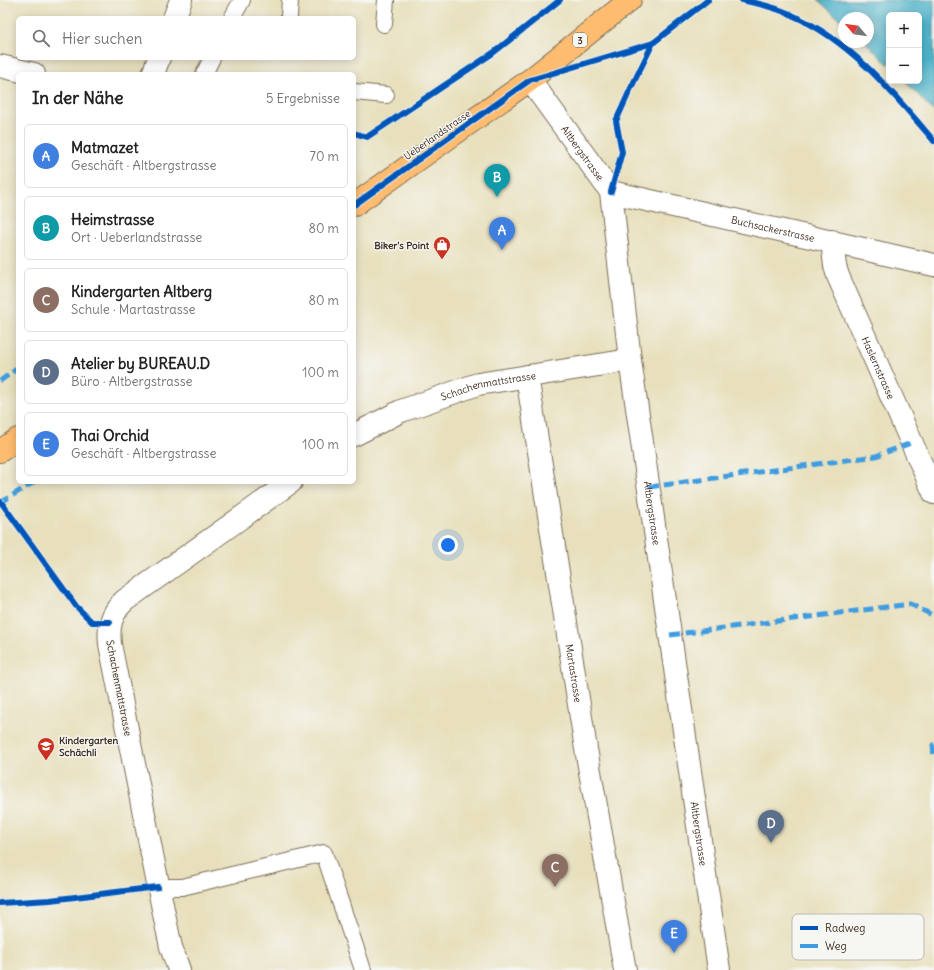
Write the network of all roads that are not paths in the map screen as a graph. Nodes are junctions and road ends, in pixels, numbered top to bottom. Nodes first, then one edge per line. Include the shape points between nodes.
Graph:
1 (181, 0) edge
2 (242, 0) edge
3 (290, 0) edge
4 (386, 0) edge
5 (630, 0) edge
6 (175, 16) edge
7 (233, 16) edge
8 (289, 16) edge
9 (384, 24) dead end
10 (159, 60) edge
11 (211, 60) edge
12 (0, 66) edge
13 (26, 72) edge
14 (154, 72) edge
15 (205, 72) edge
16 (530, 80) junction
17 (356, 92) edge
18 (386, 95) dead end
19 (611, 192) junction
20 (356, 204) edge
21 (832, 241) junction
22 (934, 265) edge
23 (630, 360) junction
24 (527, 376) junction
25 (356, 434) edge
26 (16, 440) edge
27 (0, 451) edge
28 (288, 484) edge
29 (934, 492) edge
30 (158, 887) junction
31 (179, 970) edge
32 (363, 970) edge
33 (625, 970) edge
34 (719, 970) edge

1 - 6 street
2 - 7 lane
3 - 8 lane
4 - 9 lane
5 - 16 main road, Ueberlandstrasse / 3
10 - 14 street
11 - 15 lane
12 - 13 street
16 - 19 street, Altbergstrasse
16 - 20 main road, Ueberlandstrasse / 3
17 - 18 lane
19 - 21 street, Buchsackerstrasse
19 - 23 street, Altbergstrasse
21 - 22 street, Buchsackerstrasse
21 - 29 street, Haslernstrasse via 834,266 838,276
23 - 24 street, Schachenmattstrasse
23 - 34 street, Altbergstrasse
24 - 25 street, Schachenmattstrasse via 478,384 439,397 401,411
24 - 33 street, Martastrasse via 586,749
26 - 27 main road
28 - 30 street, Schachenmattstrasse via 124,601 110,622 110,644
30 - 31 street, Schachenmattstrasse via 171,947
30 - 32 lane via 182,887 324,853

